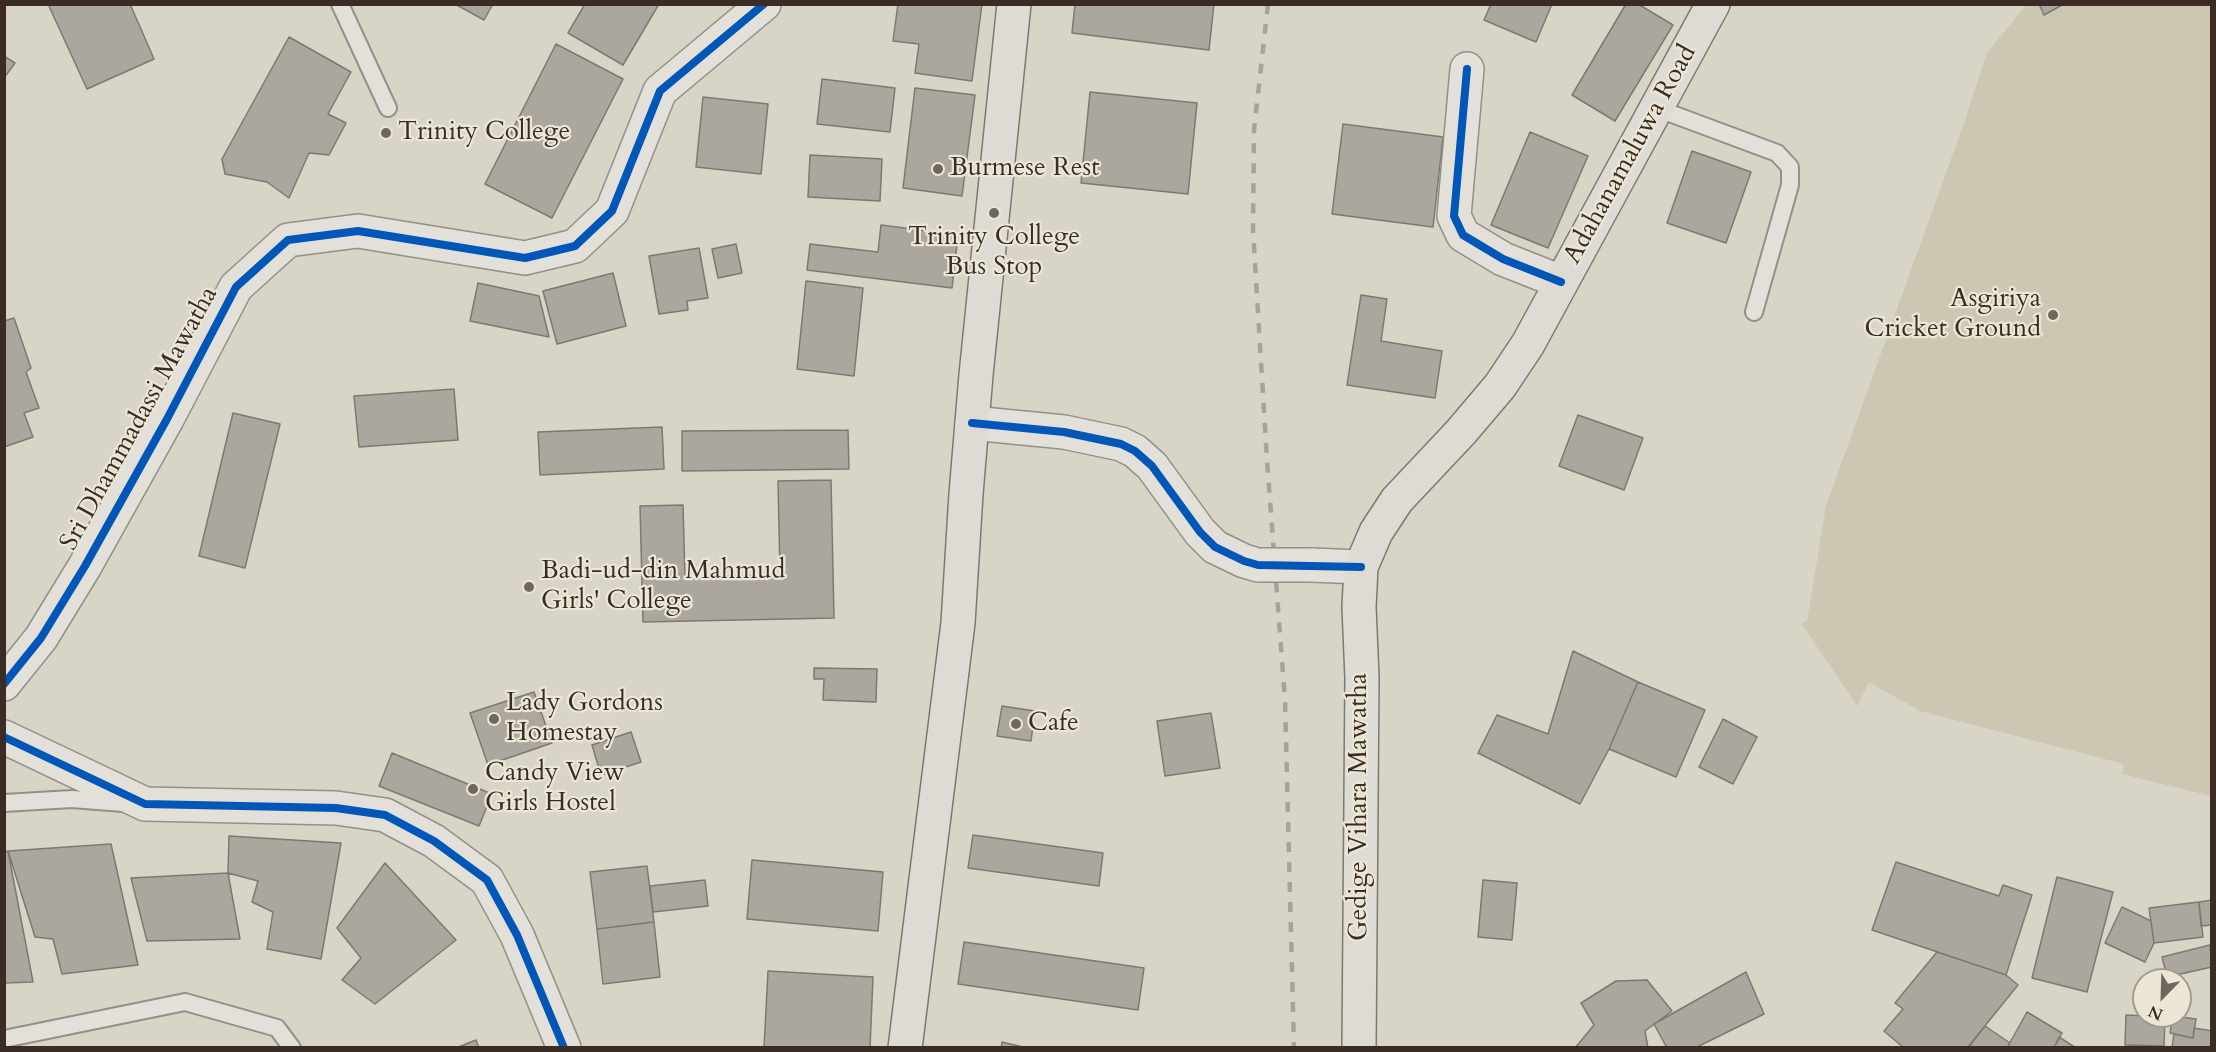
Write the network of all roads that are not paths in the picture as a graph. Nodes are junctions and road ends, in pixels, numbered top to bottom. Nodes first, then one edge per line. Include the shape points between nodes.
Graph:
1 (340, 4) edge
2 (764, 4) edge
3 (1014, 4) edge
4 (1713, 4) edge
5 (1467, 69) dead end
6 (388, 108) dead end
7 (1656, 108) junction
8 (1561, 282) junction
9 (1754, 312) dead end
10 (972, 423) junction
11 (1361, 567) junction
12 (4, 684) edge
13 (4, 737) edge
14 (4, 803) edge
15 (145, 804) junction
16 (4, 1040) edge
17 (292, 1047) edge
18 (564, 1047) edge
19 (905, 1047) edge
20 (1359, 1047) edge

1 - 6 lane
2 - 12 street, Sri Dhammadassi Mawatha via 660,91 612,211 575,246 525,258 358,231 288,240 236,287 85,566 41,638
3 - 10 main road
4 - 7 main road, Adahanamaluwa Road
5 - 8 street via 1454,216 1463,235 1503,259
7 - 8 main road, Adahanamaluwa Road
7 - 9 lane via 1777,153 1790,167 1790,185
8 - 11 main road, Adahanamaluwa Road via 1500,386 1397,500 1376,532
10 - 11 street, bridge via 1064,432 1121,444 1135,451 1152,466 1200,532 1215,547 1244,561 1258,565
10 - 19 main road via 958,623
11 - 20 main road, Gedige Vihara Mawatha
13 - 15 street
14 - 15 lane via 72,799
15 - 18 street via 336,808 385,816 434,841 487,880 517,935
16 - 17 lane via 185,1002 277,1028

